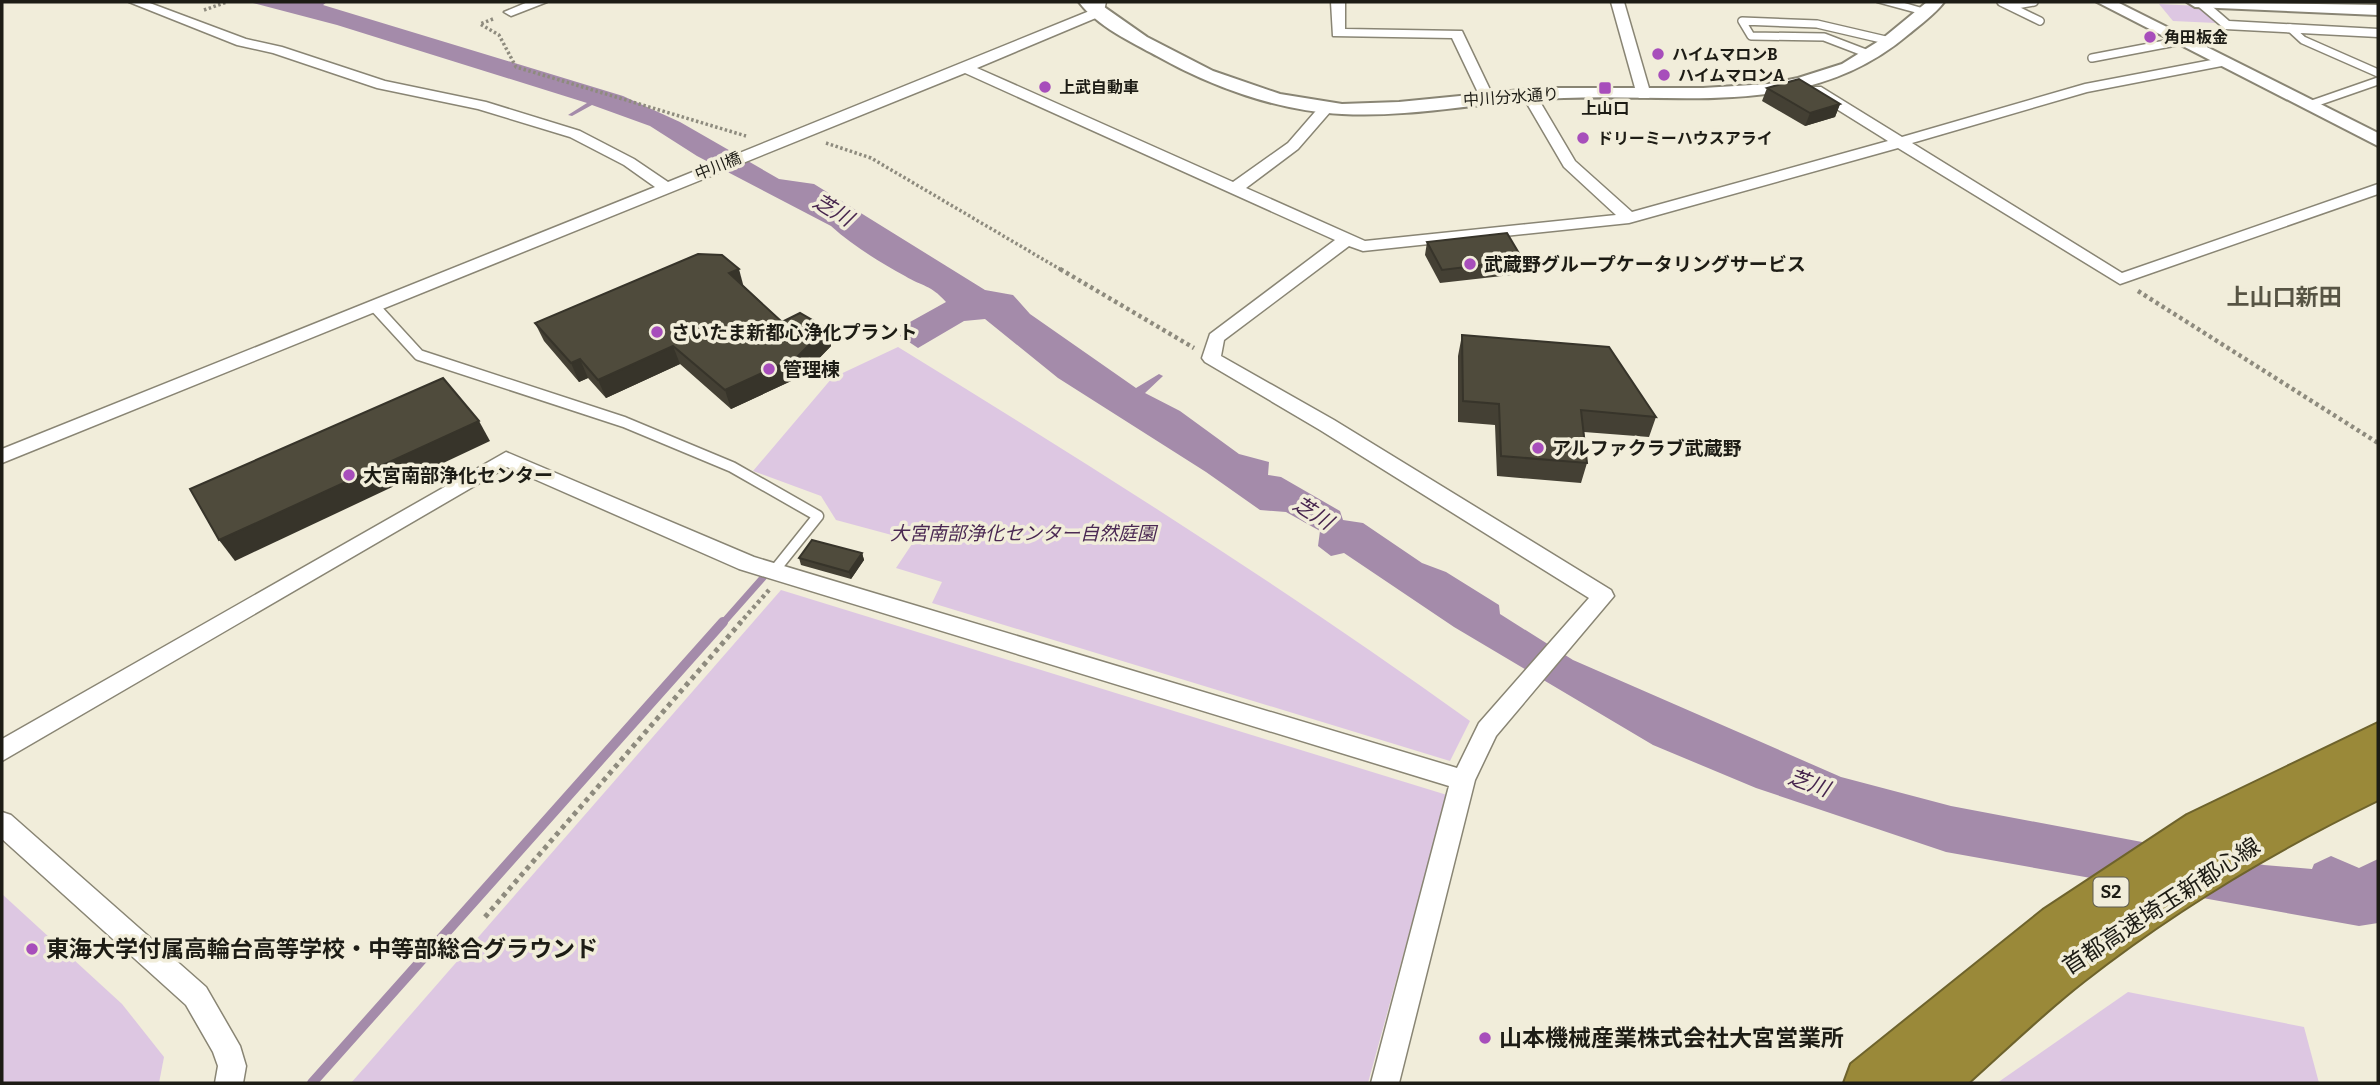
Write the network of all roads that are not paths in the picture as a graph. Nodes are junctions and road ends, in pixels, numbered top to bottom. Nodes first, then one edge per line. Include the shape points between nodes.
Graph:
1 (136, 2) edge
2 (540, 2) edge
3 (1338, 2) edge
4 (1617, 2) edge
5 (1884, 2) edge
6 (2001, 2) edge
7 (2034, 2) edge
8 (2105, 2) edge
9 (2194, 2) edge
10 (2200, 2) edge
11 (1095, 5) edge
12 (2319, 5) edge
13 (1931, 6) edge
14 (2011, 6) junction
15 (2378, 10) edge
16 (511, 12) road end
17 (2040, 21) dead end
18 (2290, 28) junction
19 (2378, 33) edge
20 (1890, 41) junction
21 (2180, 41) junction
22 (1871, 55) junction
23 (2092, 58) dead end
24 (2222, 62) junction
25 (965, 68) junction
26 (2378, 73) edge
27 (2378, 81) edge
28 (1805, 83) junction
29 (1528, 94) junction
30 (1643, 95) junction
31 (1487, 98) junction
32 (2309, 105) junction
33 (1326, 108) junction
34 (2378, 140) edge
35 (1899, 141) junction
36 (670, 185) junction
37 (1234, 188) junction
38 (2378, 189) edge
39 (1629, 218) junction
40 (1347, 239) junction
41 (375, 307) junction
42 (2, 456) edge
43 (779, 572) junction
44 (2378, 741) edge
45 (2, 751) edge
46 (2378, 779) edge
47 (1463, 780) junction
48 (2, 823) edge
49 (229, 1083) edge
50 (1385, 1083) edge
51 (1870, 1083) edge
52 (1928, 1083) edge

1 - 36 street via 242,42 382,85 481,105 575,134
2 - 16 street
3 - 31 street via 1338,33 1457,34
4 - 30 street
5 - 13 street
6 - 14 lane
7 - 14 lane
8 - 21 street
9 - 10 street
10 - 12 street
10 - 18 street via 2225,25
11 - 25 street, 中川橋
11 - 33 street, 中川分水通り via 1138,39 1182,62 1286,101
12 - 15 street
13 - 20 street, 中川分水通り
14 - 17 lane
18 - 19 street
18 - 26 lane via 2303,40
20 - 22 street, 中川分水通り
20 - 22 lane via 1834,24 1795,19 1742,21 1751,36 1824,37
21 - 23 lane
21 - 24 street
22 - 28 street, 中川分水通り
24 - 32 street
24 - 35 street via 2085,88
25 - 36 street, 中川橋
25 - 37 street
27 - 32 lane
28 - 30 street, 中川分水通り via 1729,94
28 - 35 street
29 - 30 street, 中川分水通り
29 - 31 street, 中川分水通り
29 - 39 street via 1569,164
31 - 33 street, 中川分水通り
32 - 34 street
33 - 37 street via 1293,146
35 - 38 street via 2120,279
35 - 39 street
36 - 41 street, 中川橋
37 - 40 street
39 - 40 street via 1363,246
40 - 47 street via 1216,338 1211,358 1603,596 1487,730
41 - 42 street, 中川橋
41 - 43 lane via 419,355 624,422 732,467 818,516
43 - 45 street via 506,459
43 - 47 street
44 - 51 highway, 首都高速埼玉新都心線 / S2 via 2203,829 2060,926
46 - 52 highway, 首都高速埼玉新都心線 / S2 via 2323,804 2086,950
47 - 50 street
48 - 49 street via 196,996 226,1046 232,1066

